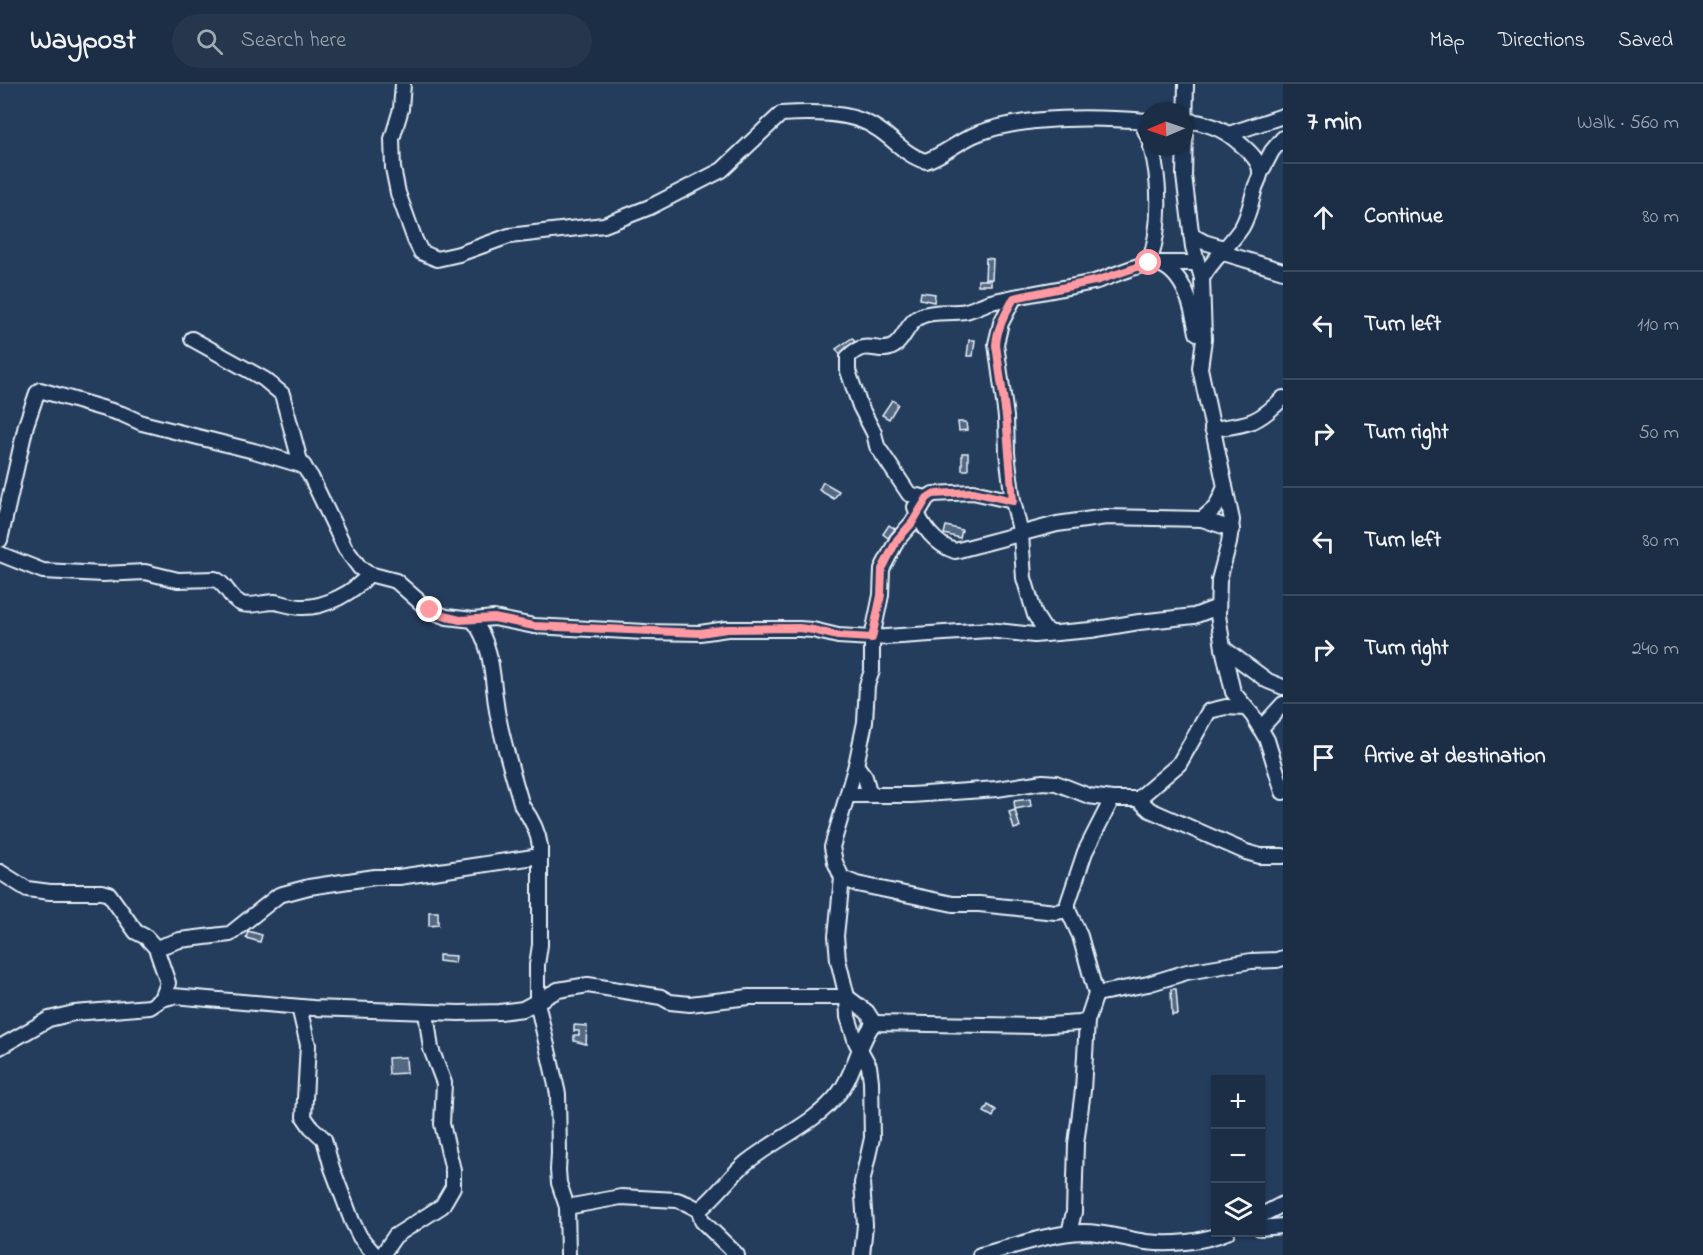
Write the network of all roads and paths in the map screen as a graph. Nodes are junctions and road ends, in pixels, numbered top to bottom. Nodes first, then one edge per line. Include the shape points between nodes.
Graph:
1 (404, 84) edge
2 (1186, 90) edge
3 (1283, 116) edge
4 (1139, 120) edge
5 (1193, 124) edge
6 (1205, 124) junction
7 (1229, 134) junction
8 (1283, 138) edge
9 (1156, 156) edge
10 (1184, 156) edge
11 (1260, 174) junction
12 (1191, 235) junction
13 (1222, 250) junction
14 (1154, 263) junction
15 (1197, 263) junction
16 (1283, 271) edge
17 (1202, 278) junction
18 (1014, 298) junction
19 (192, 339) dead end
20 (1201, 356) junction
21 (1283, 398) edge
22 (1212, 429) junction
23 (304, 466) junction
24 (1225, 488) junction
25 (909, 494) junction
26 (927, 498) junction
27 (1013, 501) junction
28 (918, 514) junction
29 (1202, 519) junction
30 (1232, 529) junction
31 (1021, 534) junction
32 (0, 540) edge
33 (0, 554) edge
34 (369, 574) junction
35 (1218, 607) junction
36 (1194, 616) junction
37 (473, 620) junction
38 (1220, 626) junction
39 (1052, 633) junction
40 (872, 638) junction
41 (1223, 648) junction
42 (1283, 687) edge
43 (1283, 704) edge
44 (1245, 708) junction
45 (1261, 728) junction
46 (856, 765) junction
47 (1283, 792) edge
48 (848, 795) junction
49 (870, 795) junction
50 (1112, 799) junction
51 (1138, 799) junction
52 (540, 856) junction
53 (1283, 856) edge
54 (0, 872) edge
55 (842, 878) junction
56 (1068, 910) junction
57 (156, 948) junction
58 (1283, 958) edge
59 (1096, 994) junction
60 (847, 996) junction
61 (162, 999) junction
62 (537, 1002) junction
63 (299, 1007) junction
64 (426, 1012) junction
65 (1087, 1021) junction
66 (874, 1023) junction
67 (0, 1047) edge
68 (861, 1050) junction
69 (1283, 1204) edge
70 (567, 1207) junction
71 (699, 1210) junction
72 (1265, 1213) edge
73 (1283, 1226) edge
74 (1265, 1228) edge
75 (1069, 1233) junction
76 (1215, 1237) edge
77 (375, 1255) edge
78 (382, 1255) edge
79 (568, 1255) edge
80 (737, 1255) edge
81 (862, 1255) edge
82 (980, 1255) edge

1 - 4 street via 392,139 393,168 414,240 421,252 437,259 509,236 604,225 650,207 722,170 781,114 819,112 864,122 926,161 993,128 1041,121
2 - 6 street
3 - 7 street
5 - 6 street
6 - 7 street
7 - 11 street via 1257,161
8 - 11 street
9 - 14 street via 1158,223
10 - 12 street
11 - 13 street via 1252,206 1241,228
12 - 13 street
12 - 15 street
13 - 16 street
13 - 17 street
14 - 15 street
14 - 18 street via 1099,280
14 - 20 street via 1169,270 1181,283 1194,314
15 - 17 street
17 - 20 street
18 - 25 street via 965,311 920,317 908,325 895,346 861,347 848,357 848,371 877,446
18 - 27 street via 997,333 996,345
19 - 23 street via 264,379 282,394
20 - 22 street via 1200,373
21 - 22 street via 1260,419
22 - 24 street
23 - 32 street via 142,423 40,390 27,425
23 - 34 street via 345,548
24 - 29 street via 1215,507
24 - 30 street
25 - 26 street
25 - 28 street
26 - 27 street via 933,494 973,492
26 - 28 street
27 - 31 street
28 - 31 street via 935,540 955,551
28 - 40 street via 897,540 882,569
29 - 30 street
29 - 31 street via 1106,517
30 - 35 street via 1221,567
31 - 39 street via 1024,578 1035,615
33 - 34 street via 43,571 145,572 178,580 215,579 246,605 274,602 313,606 339,598
34 - 37 street via 396,581 435,614
35 - 36 street
35 - 38 street
36 - 38 street
36 - 39 street
37 - 40 street via 494,618 534,626 645,632 799,628
37 - 52 street via 489,650 498,720 522,806 538,837
38 - 41 street
39 - 40 street via 988,630
40 - 46 street via 872,671
41 - 42 street via 1268,681
41 - 44 street via 1233,692
43 - 45 street
44 - 45 street
44 - 51 street via 1209,711 1179,764
45 - 47 street
46 - 48 street
46 - 49 street via 865,777
48 - 49 street
48 - 55 street via 832,848
49 - 50 street via 997,789 1042,782
50 - 51 street
50 - 56 street via 1082,861 1069,895
51 - 53 street via 1150,810 1246,852
52 - 57 street via 309,887 279,896 230,933 180,940
52 - 62 street
54 - 57 street via 22,888 35,891 105,892 136,932
55 - 56 street via 953,904
55 - 60 street via 836,947
56 - 59 street via 1078,928
57 - 61 street via 168,983
58 - 59 street via 1187,972
59 - 65 street
60 - 62 street via 749,997 690,1004 588,985 558,990
60 - 66 street
60 - 68 street via 848,1017
61 - 63 street via 173,996
61 - 67 street via 150,1007 74,1013 49,1019
62 - 64 street via 523,1009 500,1012
62 - 70 street via 558,1094 558,1177
63 - 64 street
63 - 77 street via 308,1045 303,1117 324,1139 352,1221
64 - 78 street via 431,1049 444,1083 442,1124 453,1187 442,1206 395,1236
65 - 66 street via 1035,1026
65 - 75 street via 1074,1212
66 - 68 street
68 - 71 street via 840,1092 829,1103 745,1163
68 - 81 street via 870,1071 872,1138 862,1183
69 - 72 street
70 - 71 street via 644,1197 677,1200
70 - 79 street
71 - 80 street via 702,1221
73 - 74 street
75 - 76 street via 1170,1243
75 - 82 street

